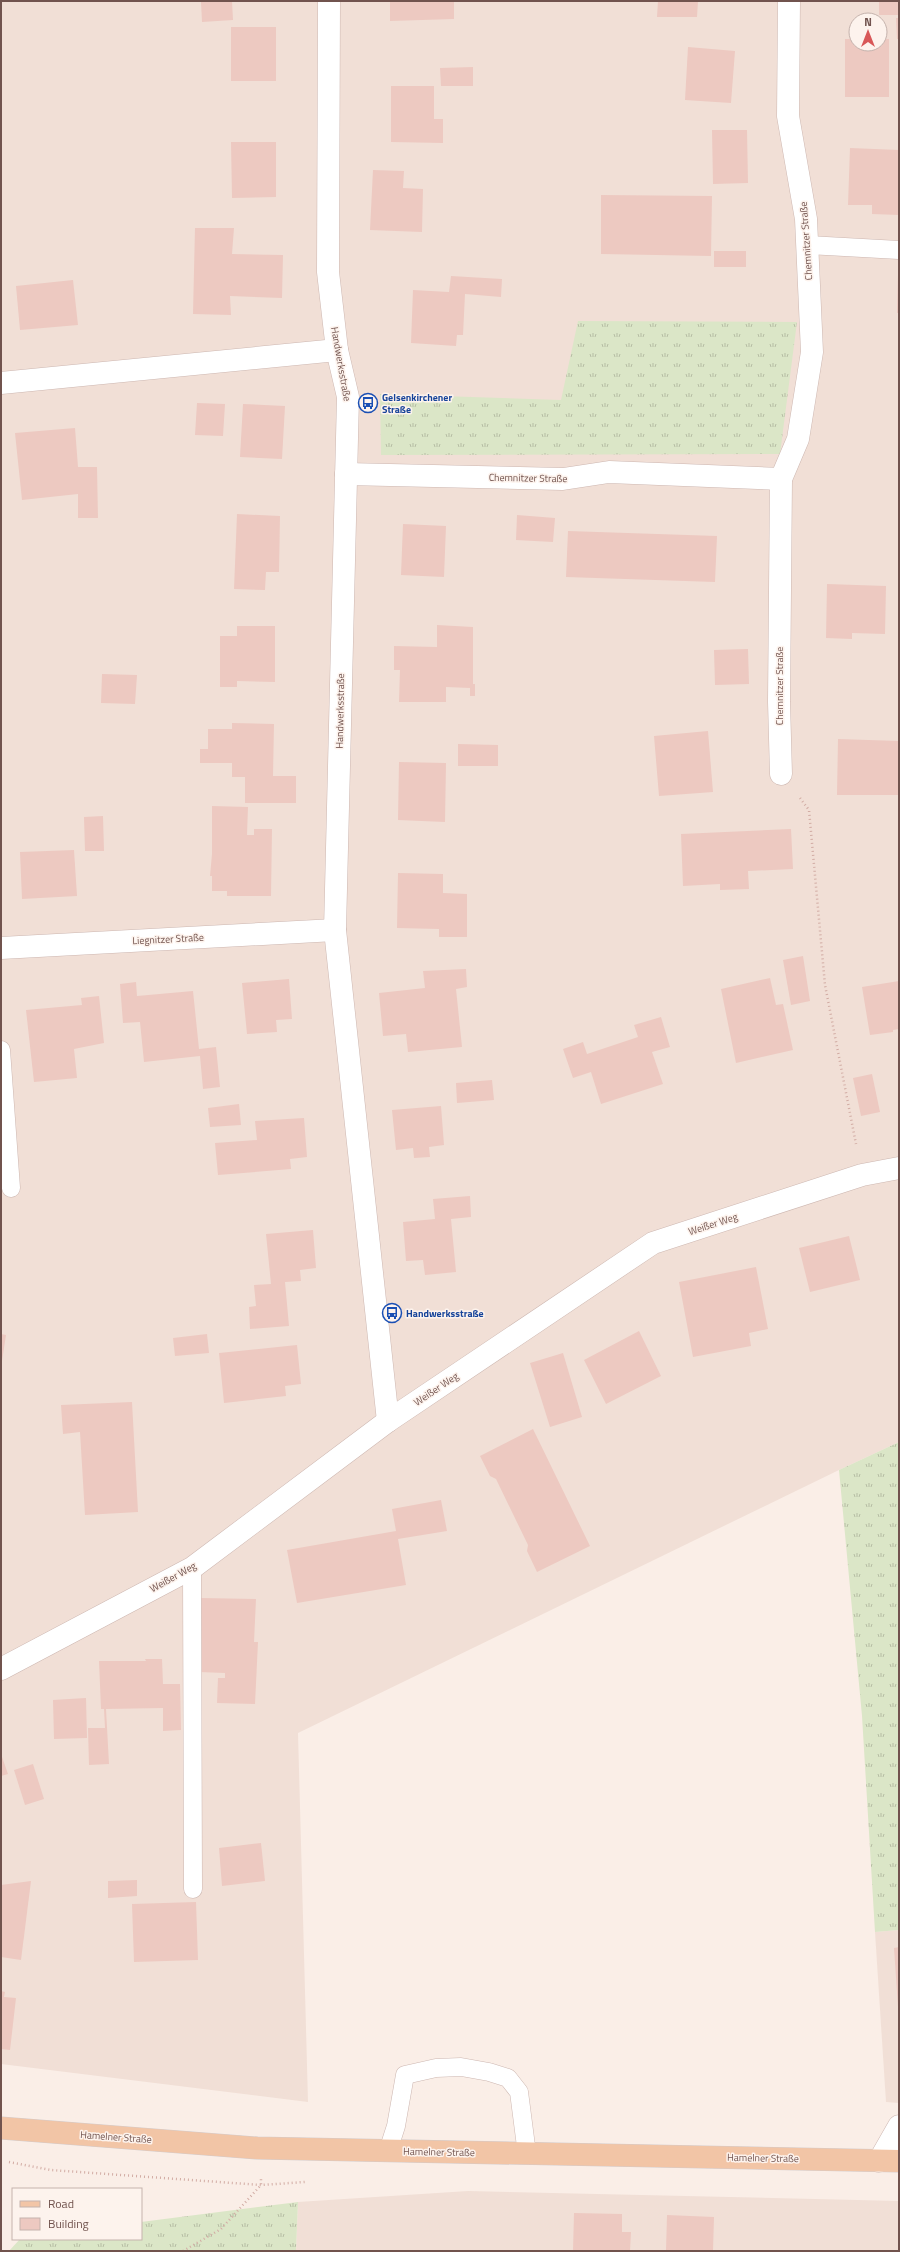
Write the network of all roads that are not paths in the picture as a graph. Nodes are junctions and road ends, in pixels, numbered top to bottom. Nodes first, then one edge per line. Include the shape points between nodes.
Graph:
1 (330, 1) edge
2 (789, 1) edge
3 (808, 245) junction
4 (899, 250) edge
5 (337, 350) junction
6 (1, 383) edge
7 (346, 474) junction
8 (781, 479) junction
9 (781, 774) road end
10 (335, 930) junction
11 (1, 948) edge
12 (1, 1050) edge
13 (899, 1168) edge
14 (11, 1188) dead end
15 (388, 1420) junction
16 (192, 1568) junction
17 (1, 1669) edge
18 (193, 1889) dead end
19 (899, 2126) edge
20 (1, 2128) edge
21 (388, 2151) junction
22 (527, 2154) junction
23 (889, 2161) edge

1 - 5 street, Handwerksstraße via 328,272
2 - 3 street, Chemnitzer Straße via 788,116 806,219
3 - 4 lane
3 - 8 street, Chemnitzer Straße via 812,352 798,439
5 - 6 street
5 - 7 street, Handwerksstraße via 348,397
7 - 8 street, Chemnitzer Straße via 563,479 609,472
7 - 10 street, Handwerksstraße
8 - 9 street, Chemnitzer Straße
10 - 11 street, Liegnitzer Straße
10 - 15 street, Handwerksstraße
12 - 14 lane
13 - 15 street, Weißer Weg via 862,1175 653,1243
15 - 16 street, Weißer Weg
16 - 17 street, Weißer Weg
16 - 18 lane
19 - 23 street, Hamelner Straße
20 - 21 main road, Hamelner Straße via 257,2148
21 - 22 main road, Hamelner Straße
21 - 22 lane via 396,2126 405,2075 436,2068 461,2067 508,2078 519,2092
22 - 23 main road, Hamelner Straße

